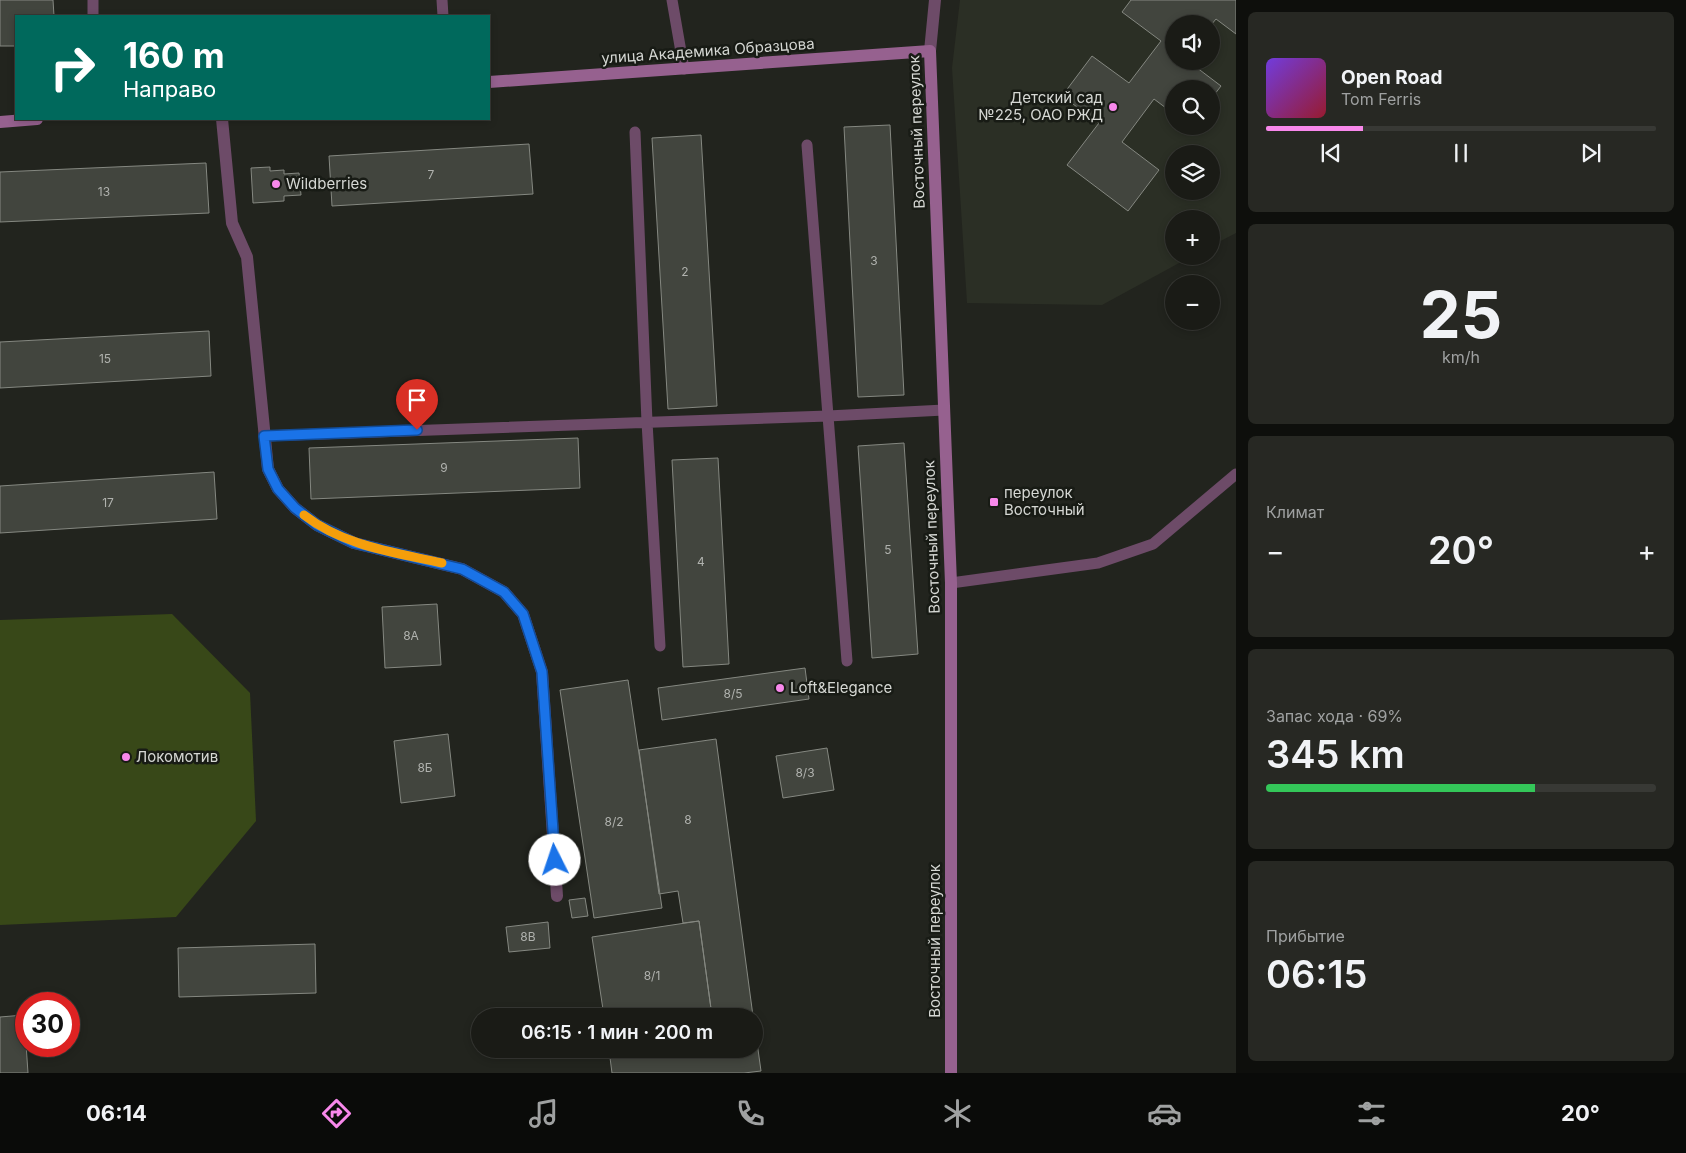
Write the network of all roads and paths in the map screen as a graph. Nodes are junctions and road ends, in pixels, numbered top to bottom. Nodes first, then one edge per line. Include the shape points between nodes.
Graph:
1 (93, 0) edge
2 (442, 0) edge
3 (672, 0) edge
4 (935, 0) edge
5 (93, 15) edge
6 (443, 15) edge
7 (930, 51) junction
8 (684, 69) junction
9 (490, 82) edge
10 (25, 120) edge
11 (222, 120) edge
12 (0, 122) edge
13 (634, 132) dead end
14 (808, 145) dead end
15 (944, 410) junction
16 (828, 416) junction
17 (646, 422) junction
18 (264, 436) junction
19 (1236, 474) edge
20 (951, 583) junction
21 (660, 646) dead end
22 (847, 661) dead end
23 (557, 896) dead end
24 (951, 1073) edge

1 - 5 lane
2 - 6 lane
3 - 8 lane
4 - 7 street, Восточный переулок
7 - 8 street, улица Академика Образцова
7 - 15 street, Восточный переулок
8 - 9 street, улица Академика Образцова
10 - 12 street
11 - 18 street via 232,223 246,257
13 - 17 lane
14 - 16 lane
15 - 16 lane
15 - 20 street, Восточный переулок
16 - 17 lane
16 - 22 lane
17 - 18 lane
17 - 21 lane
18 - 23 street via 268,469 278,489 317,525 354,543 462,569 504,592 523,614 542,672
19 - 20 lane via 1153,544 1098,563
20 - 24 street, Восточный переулок

